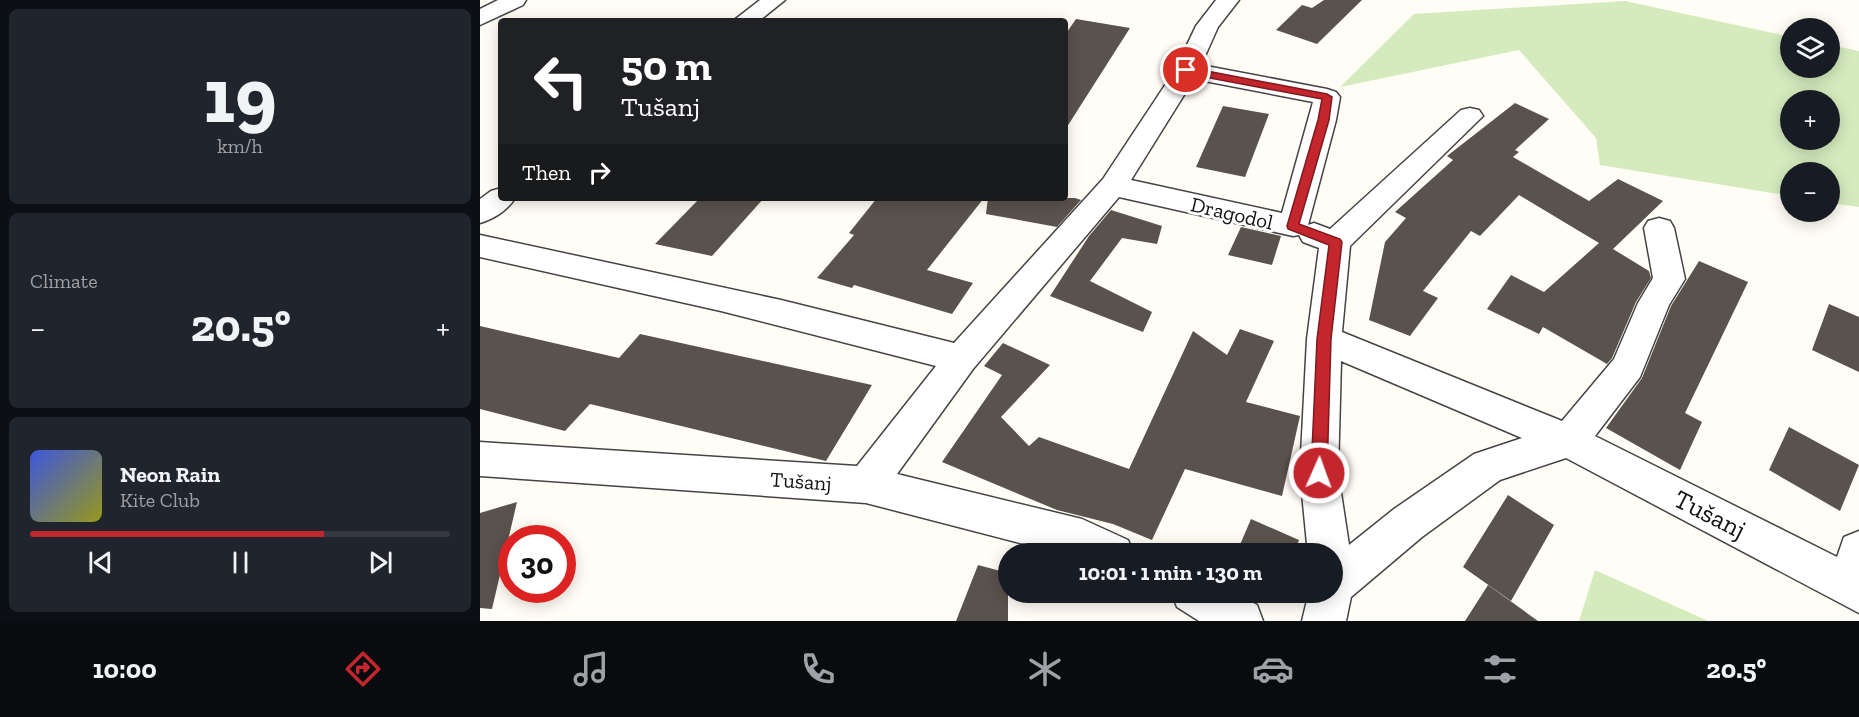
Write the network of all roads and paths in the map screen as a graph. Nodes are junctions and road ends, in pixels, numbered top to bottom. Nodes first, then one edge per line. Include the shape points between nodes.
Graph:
1 (515, 0) edge
2 (774, 0) edge
3 (1228, 0) edge
4 (480, 18) edge
5 (748, 18) edge
6 (1186, 70) junction
7 (1470, 117) dead end
8 (1113, 186) junction
9 (498, 200) edge
10 (480, 213) edge
11 (1293, 226) junction
12 (1659, 228) dead end
13 (1335, 242) junction
14 (480, 246) edge
15 (1324, 339) junction
16 (961, 359) junction
17 (1569, 441) junction
18 (480, 459) edge
19 (866, 485) junction
20 (1090, 543) edge
21 (1326, 543) edge
22 (1343, 576) edge
23 (1856, 576) edge
24 (1211, 603) edge
25 (1241, 621) edge

1 - 4 street
2 - 5 street
3 - 6 street via 1207,26
6 - 8 street
6 - 11 street, Dragodol via 1327,97
7 - 13 street
8 - 11 street, Dragodol
8 - 16 street
9 - 10 street
11 - 13 street
12 - 17 street via 1670,279 1654,303 1628,367
13 - 15 street
14 - 16 street via 849,328
15 - 17 street, Tušanj
15 - 21 street via 1319,473
16 - 19 street
17 - 22 street via 1488,466
17 - 23 street, Tušanj
18 - 19 street, Tušanj
19 - 20 street, Tušanj
24 - 25 street

